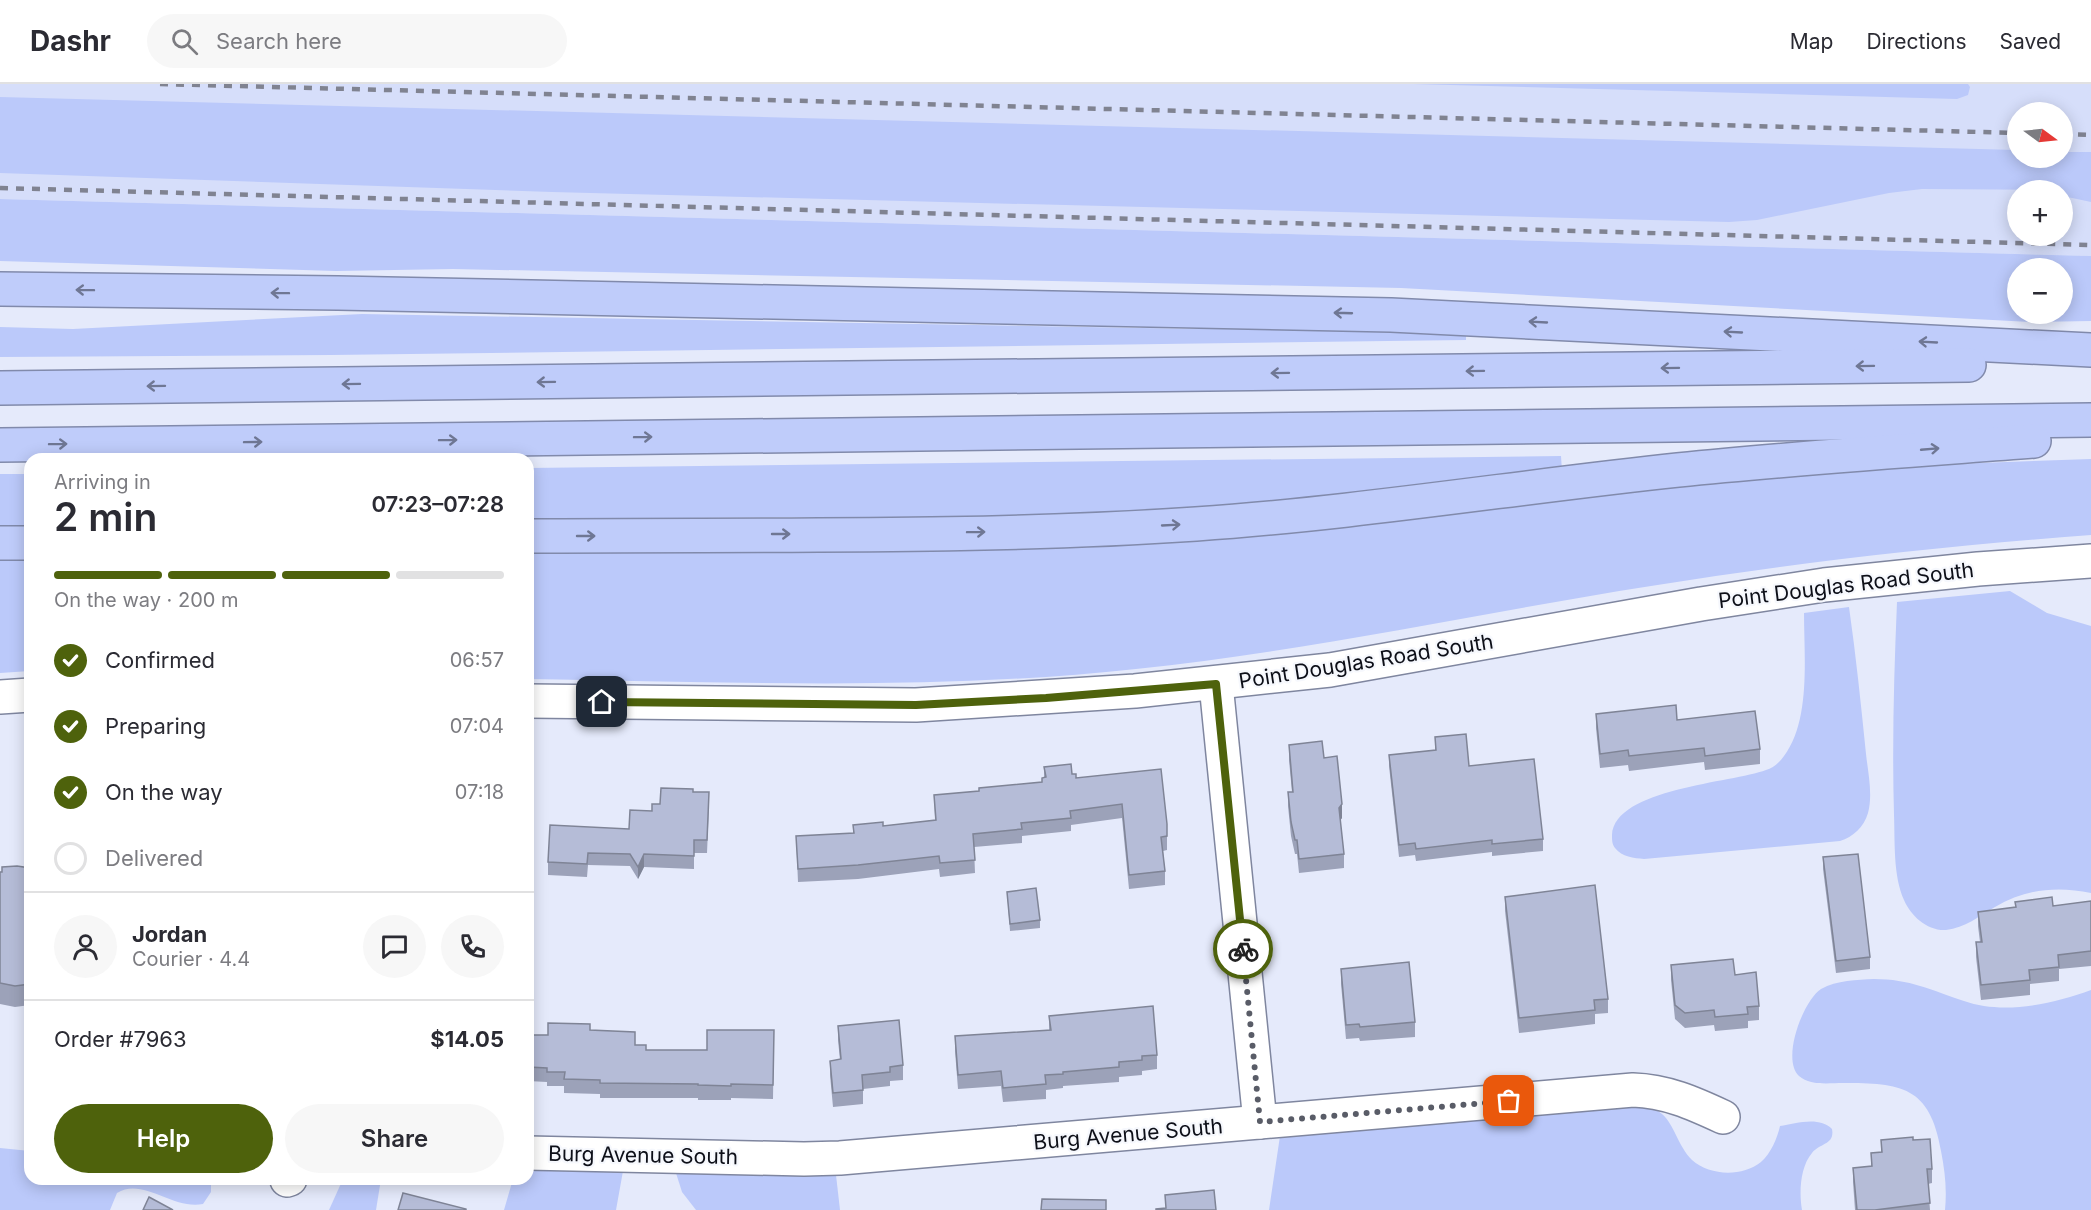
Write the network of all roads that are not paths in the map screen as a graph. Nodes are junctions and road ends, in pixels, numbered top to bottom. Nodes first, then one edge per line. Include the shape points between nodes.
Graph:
1 (0, 289) edge
2 (2091, 350) edge
3 (2091, 363) edge
4 (8, 388) edge
5 (2091, 420) edge
6 (2091, 436) edge
7 (0, 446) edge
8 (534, 536) edge
9 (0, 543) edge
10 (24, 543) edge
11 (2091, 561) edge
12 (1216, 684) junction
13 (24, 695) edge
14 (0, 697) edge
15 (534, 701) edge
16 (1723, 1116) dead end
17 (1260, 1122) junction
18 (534, 1153) edge

2 -> 1 highway via 1391,315
3 -> 4 highway
7 -> 5 highway
8 -> 6 highway via 1081,531 1198,524 1406,504 1681,470
9 - 10 highway
11 - 12 street, Point Douglas Road South via 1813,587 1690,605 1330,670
12 - 15 street, Point Douglas Road South via 916,705
12 - 17 street
13 - 14 street
16 - 17 street, Burg Avenue South via 1675,1096 1633,1090
17 - 18 street, Burg Avenue South via 823,1159

